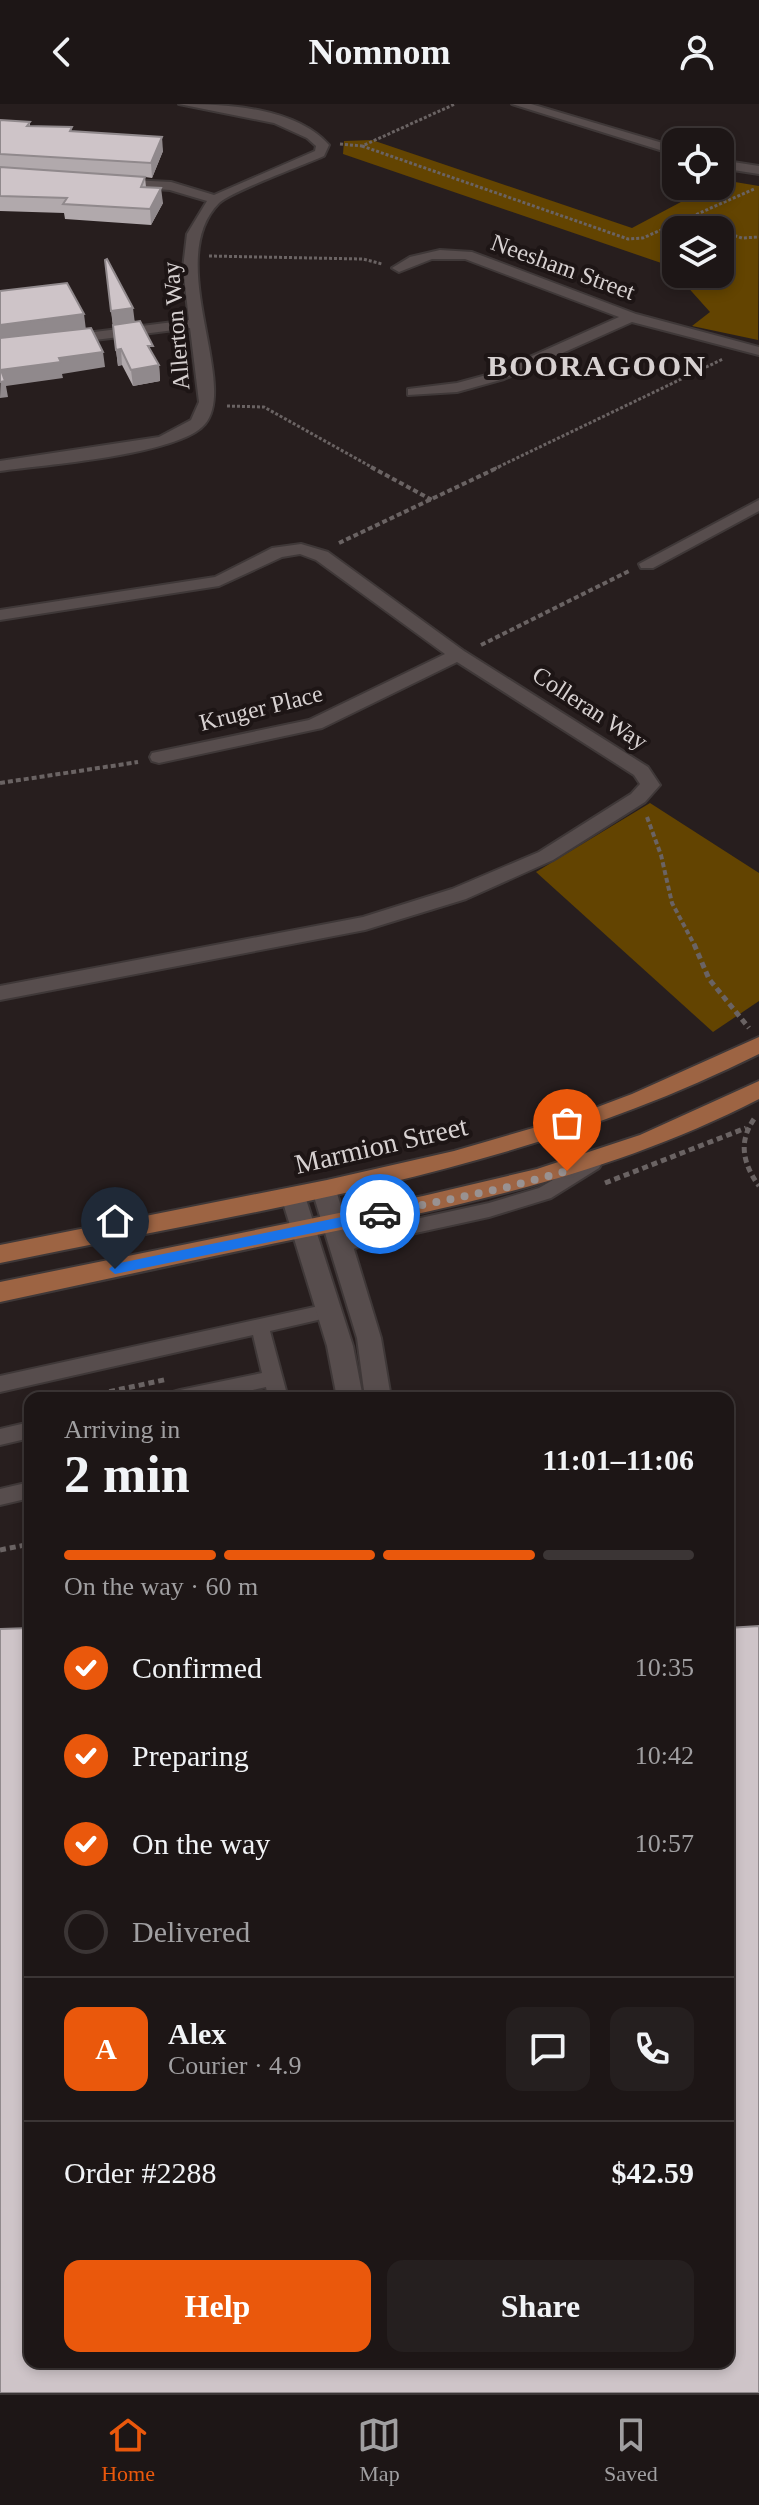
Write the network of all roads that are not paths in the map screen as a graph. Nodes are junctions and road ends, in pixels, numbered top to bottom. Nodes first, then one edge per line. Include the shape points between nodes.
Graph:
1 (185, 104) edge
2 (518, 104) edge
3 (662, 147) edge
4 (734, 166) edge
5 (759, 170) edge
6 (109, 182) edge
7 (215, 199) junction
8 (399, 268) road end
9 (631, 317) junction
10 (196, 323) junction
11 (0, 348) edge
12 (753, 349) edge
13 (394, 383) dead end
14 (413, 392) junction
15 (430, 400) dead end
16 (0, 466) edge
17 (759, 505) edge
18 (647, 564) road end
19 (0, 615) edge
20 (458, 655) junction
21 (159, 757) road end
22 (0, 993) edge
23 (759, 1045) edge
24 (759, 1089) edge
25 (593, 1163) junction
26 (324, 1190) junction
27 (293, 1196) junction
28 (334, 1223) junction
29 (302, 1229) junction
30 (342, 1247) junction
31 (0, 1254) edge
32 (0, 1292) edge
33 (328, 1311) junction
34 (260, 1327) junction
35 (273, 1378) junction
36 (0, 1384) edge
37 (208, 1392) edge
38 (276, 1392) edge
39 (349, 1392) edge
40 (377, 1392) edge
41 (24, 1431) edge
42 (0, 1437) edge
43 (24, 1491) edge
44 (0, 1497) edge

1 - 7 street via 264,118 315,135 323,145 320,153
2 - 3 street
4 - 5 street
6 - 7 street via 171,186
7 - 10 street, Allerton Way via 194,234 190,268
8 - 9 street, Neesham Street via 417,257 467,255
9 - 12 street, Neesham Street
9 - 14 street via 499,376
10 - 11 street
10 - 16 street, Allerton Way via 206,406 198,423 164,441
13 - 14 street
14 - 15 street
17 - 18 street
19 - 20 street, Colleran Way via 219,581 278,552 301,549 322,556
20 - 21 street, Kruger Place via 315,724
20 - 22 street, Colleran Way via 641,771 650,785 546,856 459,894 365,923
23 - 26 main road, Marmion Street via 625,1108 552,1133
24 - 25 main road via 693,1125
25 - 28 main road via 508,1187
25 - 30 lane via 545,1193
26 - 27 main road, Marmion Street
26 - 28 street
27 - 29 street
27 - 31 main road, Marmion Street
28 - 29 main road
28 - 30 street
29 - 32 main road
29 - 33 street
30 - 40 street via 369,1338
33 - 34 lane
33 - 39 street
34 - 35 lane
34 - 36 lane
35 - 37 lane
35 - 38 lane
41 - 42 lane
43 - 44 lane

